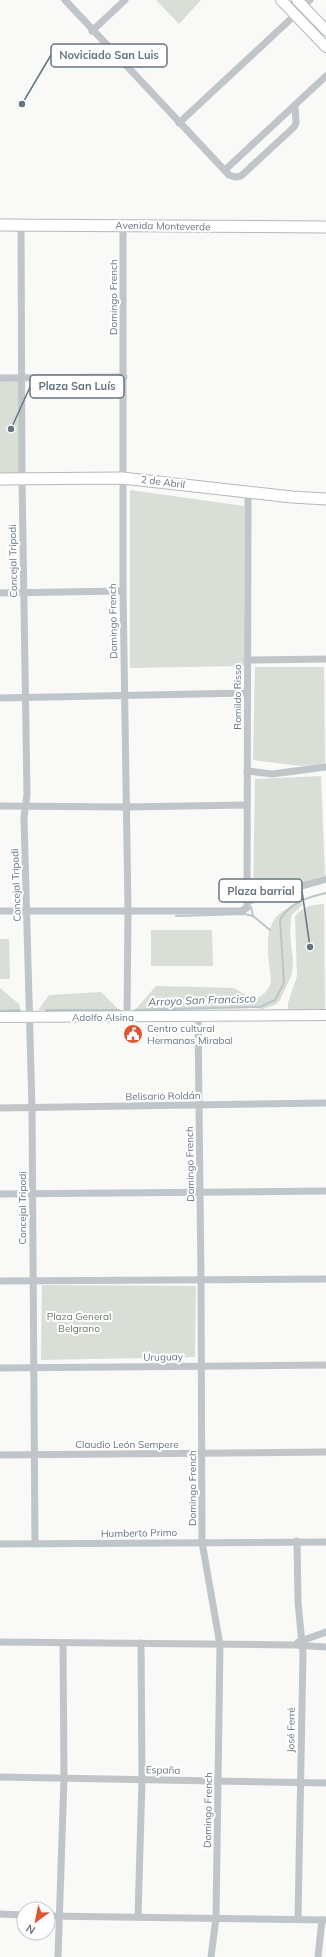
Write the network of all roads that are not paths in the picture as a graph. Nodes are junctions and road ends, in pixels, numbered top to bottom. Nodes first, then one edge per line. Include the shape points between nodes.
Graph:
1 (65, 0) edge
2 (125, 0) edge
3 (281, 0) edge
4 (303, 2) edge
5 (295, 15) junction
6 (326, 30) edge
7 (92, 31) junction
8 (318, 38) junction
9 (326, 47) edge
10 (326, 76) edge
11 (295, 106) junction
12 (179, 123) junction
13 (227, 172) junction
14 (0, 225) edge
15 (21, 225) junction
16 (123, 226) junction
17 (326, 227) edge
18 (124, 377) junction
19 (0, 378) edge
20 (22, 378) junction
21 (122, 478) junction
22 (0, 479) edge
23 (22, 479) junction
24 (248, 492) junction
25 (326, 499) edge
26 (123, 591) junction
27 (24, 592) junction
28 (0, 593) edge
29 (326, 659) edge
30 (247, 660) junction
31 (247, 693) junction
32 (124, 696) junction
33 (25, 697) junction
34 (0, 698) edge
35 (326, 767) edge
36 (247, 771) junction
37 (247, 805) junction
38 (0, 806) edge
39 (26, 806) junction
40 (126, 807) junction
41 (326, 879) edge
42 (249, 901) junction
43 (26, 910) junction
44 (128, 910) junction
45 (0, 911) edge
46 (326, 1015) edge
47 (127, 1016) junction
48 (0, 1017) edge
49 (30, 1017) junction
50 (198, 1017) junction
51 (326, 1103) edge
52 (199, 1105) junction
53 (0, 1108) edge
54 (32, 1108) junction
55 (326, 1191) edge
56 (200, 1192) junction
57 (32, 1193) junction
58 (0, 1194) edge
59 (202, 1279) junction
60 (326, 1279) edge
61 (0, 1281) edge
62 (32, 1281) junction
63 (326, 1365) edge
64 (34, 1367) junction
65 (201, 1367) junction
66 (0, 1368) edge
67 (326, 1452) edge
68 (34, 1454) junction
69 (202, 1454) junction
70 (0, 1455) edge
71 (297, 1541) junction
72 (202, 1542) junction
73 (326, 1542) edge
74 (0, 1544) edge
75 (35, 1544) junction
76 (326, 1632) edge
77 (0, 1642) edge
78 (63, 1643) junction
79 (141, 1643) junction
80 (302, 1643) junction
81 (220, 1645) junction
82 (326, 1647) edge
83 (0, 1777) edge
84 (64, 1778) junction
85 (142, 1780) junction
86 (218, 1781) junction
87 (300, 1782) junction
88 (326, 1783) edge
89 (0, 1914) edge
90 (16, 1915) edge
91 (59, 1916) junction
92 (138, 1917) junction
93 (216, 1918) junction
94 (298, 1919) junction
95 (324, 1920) edge
96 (58, 1957) edge
97 (211, 1957) edge
98 (318, 1957) edge

1 - 7 street
2 - 7 street
3 - 5 street
4 - 6 street
5 - 8 street
5 - 12 street
6 - 8 street
7 - 12 street
8 - 9 street
10 - 11 street
11 - 13 street
11 - 13 street via 294,127 241,176 235,177
12 - 13 street
14 - 15 main road, Avenida Monteverde
15 - 16 main road, Avenida Monteverde
15 - 20 street, Concejal Tripodi
16 - 17 main road, Avenida Monteverde
16 - 18 street, Domingo French
18 - 20 street
18 - 21 street, Domingo French
19 - 20 street
20 - 23 street, Concejal Tripodi
21 - 23 main road, 2 de Abril
21 - 24 main road, 2 de Abril
21 - 26 street, Domingo French
22 - 23 main road, 2 de Abril
23 - 27 street, Concejal Tripodi
24 - 25 main road, 2 de Abril
24 - 30 street, Romildo Risso
26 - 27 street
26 - 32 street, Domingo French
27 - 28 street
27 - 33 street, Concejal Tripodi
29 - 30 street
30 - 31 street, Romildo Risso
31 - 32 street
31 - 36 street, Romildo Risso
32 - 33 street
32 - 40 street, Domingo French
33 - 34 street
33 - 39 street, Concejal Tripodi
35 - 36 street via 272,774
36 - 37 street, Romildo Risso
37 - 40 street
37 - 42 street, Romildo Risso
38 - 39 street
39 - 40 street
39 - 43 street, Concejal Tripodi
40 - 44 street, Domingo French
41 - 42 street
42 - 44 street via 248,908 240,911
43 - 44 street
43 - 45 street
43 - 49 street, Concejal Tripodi
44 - 47 street, Domingo French
46 - 50 street, Adolfo Alsina
47 - 49 street, Adolfo Alsina
47 - 50 street, Adolfo Alsina
48 - 49 street, Adolfo Alsina
49 - 54 street, Concejal Tripodi
50 - 52 street, Domingo French
51 - 52 street, Belisario Roldán
52 - 54 street, Belisario Roldán
52 - 56 street, Domingo French
53 - 54 street, Belisario Roldán
54 - 57 street, Concejal Tripodi
55 - 56 street
56 - 57 street
56 - 59 street, Domingo French
57 - 58 street
57 - 62 street, Concejal Tripodi
59 - 60 street
59 - 62 street
59 - 65 street, Domingo French
61 - 62 street
62 - 64 street, Concejal Tripodi
63 - 65 street, Uruguay
64 - 65 street, Uruguay
64 - 66 street, Uruguay
64 - 68 street, Concejal Tripodi
65 - 69 street, Domingo French
67 - 69 street, Claudio León Sempere
68 - 69 street, Claudio León Sempere
68 - 70 street, Claudio León Sempere
68 - 75 street, Concejal Tripodi
69 - 72 street, Domingo French
71 - 72 street, Humberto Primo
71 - 73 street, Humberto Primo
71 - 80 street, José Ferré
72 - 75 street, Humberto Primo
72 - 81 street, Domingo French
74 - 75 street, Humberto Primo
76 - 80 street
77 - 78 street
78 - 79 street
78 - 84 street
79 - 81 street
79 - 85 street
80 - 81 street
80 - 82 street
80 - 87 street, José Ferré
81 - 86 street, Domingo French
83 - 84 street, España
84 - 85 street, España
84 - 91 street
85 - 86 street, España
85 - 92 street
86 - 87 street, España
86 - 93 street, Domingo French
87 - 88 street, España
87 - 94 street, José Ferré
89 - 90 street
91 - 92 street
91 - 96 street
92 - 93 street
93 - 94 street
93 - 97 street, Domingo French
94 - 95 street
95 - 98 street

